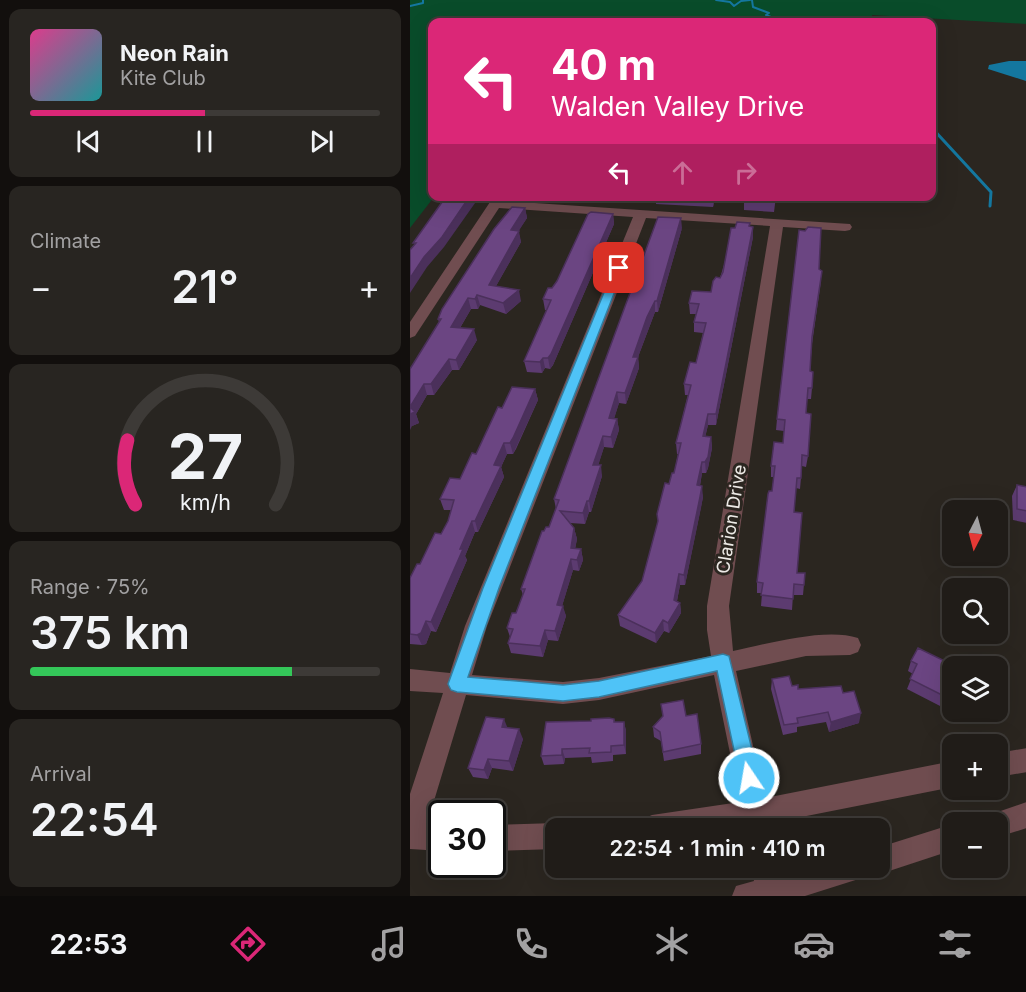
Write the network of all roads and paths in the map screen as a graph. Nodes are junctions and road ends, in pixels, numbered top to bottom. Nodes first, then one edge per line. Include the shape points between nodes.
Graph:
1 (498, 201) edge
2 (509, 201) edge
3 (641, 214) junction
4 (777, 223) junction
5 (845, 228) dead end
6 (410, 333) edge
7 (850, 645) dead end
8 (723, 662) junction
9 (410, 680) edge
10 (457, 684) junction
11 (1026, 760) edge
12 (1008, 763) edge
13 (942, 777) edge
14 (1026, 815) edge
15 (757, 818) edge
16 (770, 818) edge
17 (1008, 821) edge
18 (410, 835) edge
19 (545, 836) edge
20 (428, 837) edge
21 (506, 838) edge
22 (942, 840) edge
23 (890, 857) edge
24 (807, 878) edge
25 (763, 888) edge

1 - 6 street
2 - 3 street
3 - 4 street
3 - 10 street via 491,588
4 - 5 street
4 - 8 street, Clarion Drive via 719,599
7 - 8 street via 806,646
8 - 10 street via 563,693
8 - 15 street, Clarion Drive
9 - 10 street
10 - 18 street
11 - 12 street
13 - 16 street
14 - 17 street
18 - 20 street
19 - 21 street
22 - 23 street
24 - 25 street

